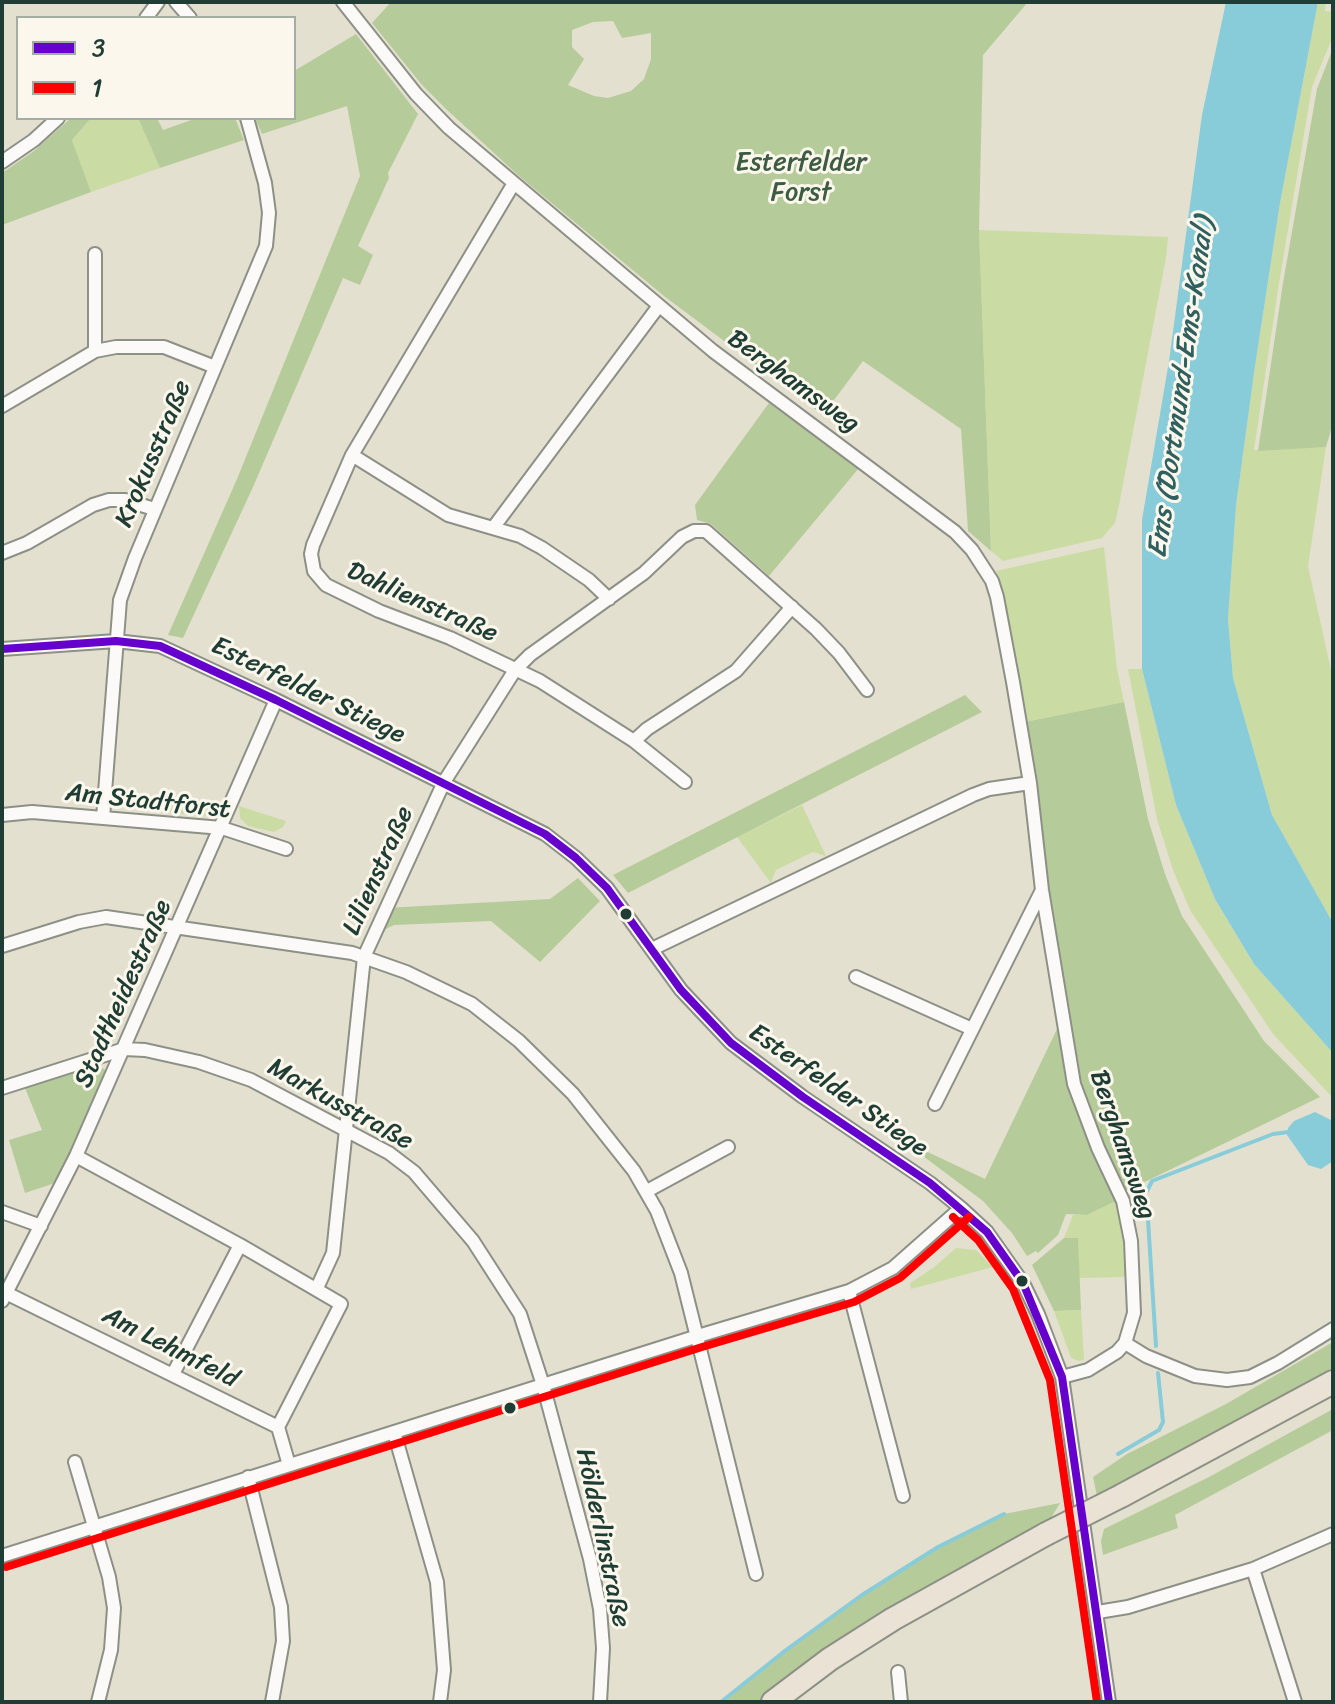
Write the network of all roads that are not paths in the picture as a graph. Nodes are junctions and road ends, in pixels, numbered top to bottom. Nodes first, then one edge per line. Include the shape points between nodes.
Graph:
1 (343, 2) edge
2 (56, 120) edge
3 (248, 120) edge
4 (2, 162) edge
5 (514, 183) junction
6 (95, 254) dead end
7 (658, 307) junction
8 (95, 351) junction
9 (215, 367) junction
10 (2, 406) edge
11 (352, 455) junction
12 (154, 509) junction
13 (493, 528) junction
14 (2, 553) edge
15 (609, 599) junction
16 (792, 607) junction
17 (116, 641) junction
18 (2, 649) edge
19 (515, 670) junction
20 (867, 690) dead end
21 (276, 700) junction
22 (634, 741) junction
23 (444, 782) junction
24 (685, 782) dead end
25 (1030, 783) junction
26 (2, 815) edge
27 (103, 818) junction
28 (222, 828) junction
29 (286, 849) dead end
30 (1042, 890) junction
31 (178, 927) junction
32 (2, 946) edge
33 (652, 949) junction
34 (364, 957) junction
35 (856, 977) dead end
36 (972, 1029) junction
37 (124, 1049) junction
38 (2, 1088) edge
39 (935, 1104) dead end
40 (344, 1128) junction
41 (728, 1147) dead end
42 (76, 1156) junction
43 (647, 1191) junction
44 (961, 1208) junction
45 (2, 1212) edge
46 (41, 1226) junction
47 (240, 1245) junction
48 (317, 1288) junction
49 (849, 1291) junction
50 (4, 1297) edge
51 (1333, 1329) edge
52 (698, 1336) junction
53 (1125, 1343) junction
54 (173, 1374) junction
55 (1062, 1377) junction
56 (1333, 1382) edge
57 (543, 1385) junction
58 (1333, 1399) edge
59 (278, 1427) junction
60 (394, 1432) junction
61 (75, 1462) dead end
62 (289, 1465) junction
63 (248, 1477) junction
64 (903, 1496) dead end
65 (1122, 1502) junction
66 (94, 1527) junction
67 (1333, 1534) edge
68 (1049, 1540) junction
69 (2, 1556) edge
70 (1253, 1569) junction
71 (756, 1574) dead end
72 (1098, 1612) junction
73 (898, 1672) dead end
74 (98, 1702) edge
75 (272, 1702) edge
76 (440, 1702) edge
77 (600, 1702) edge
78 (773, 1702) edge
79 (795, 1702) edge
80 (901, 1702) edge
81 (1109, 1702) edge
82 (1295, 1702) edge

1 - 5 street, Berghamsweg via 416,94
2 - 4 street
3 - 9 street, Krokusstraße via 265,183 266,246
5 - 7 street, Berghamsweg
5 - 11 street, Dahlienstraße
6 - 8 street
7 - 13 street
7 - 25 street, Berghamsweg via 931,512 972,550 997,597
8 - 9 street via 164,347
8 - 10 street
9 - 12 street, Krokusstraße
11 - 13 street via 448,515
11 - 19 street, Dahlienstraße via 313,545 319,579
12 - 14 street via 109,500
12 - 17 street, Krokusstraße via 120,600
13 - 15 street via 542,548
15 - 16 street, Lilienstraße via 682,537 706,531
15 - 19 street, Lilienstraße
16 - 20 street, Lilienstraße via 839,653
16 - 22 street via 736,671
17 - 18 street, Esterfelder Stiege
17 - 21 street, Esterfelder Stiege via 172,650
17 - 27 street, Krokusstraße
19 - 22 street, Dahlienstraße
19 - 23 street, Lilienstraße
21 - 23 street, Esterfelder Stiege
21 - 28 street, Stadtheidestraße
22 - 24 street, Dahlienstraße
23 - 33 street, Esterfelder Stiege via 545,834 576,858 607,888
23 - 34 street, Lilienstraße
25 - 30 street, Berghamsweg
25 - 33 street via 973,795
26 - 27 street, Am Stadtforst
27 - 28 street, Am Stadtforst
28 - 29 street, Am Stadtforst
28 - 31 street, Stadtheidestraße
30 - 36 street
30 - 53 street, Berghamsweg via 1074,1084 1129,1223 1135,1297
31 - 32 street via 106,917
31 - 34 street
31 - 37 street, Stadtheidestraße
33 - 44 street, Esterfelder Stiege via 681,990 731,1043
34 - 40 street, Lilienstraße
34 - 43 street via 472,1004 519,1041 573,1094
35 - 36 street
36 - 39 street
37 - 38 street, Markusstraße
37 - 40 street, Markusstraße via 199,1062 238,1075
37 - 42 street, Stadtheidestraße
40 - 48 street, Lilienstraße via 333,1253
40 - 57 street, Markusstraße via 414,1172 473,1241 520,1314
41 - 43 street
42 - 46 street, Stadtheidestraße
42 - 47 street
43 - 52 street via 681,1273
44 - 49 street via 893,1268
44 - 55 street, Esterfelder Stiege via 987,1232 1017,1273
45 - 46 street
46 - 50 street, Stadtheidestraße
47 - 48 street
47 - 54 street
48 - 59 street via 341,1304
49 - 52 street
49 - 64 street
50 - 54 street, Am Lehmfeld
51 - 53 street via 1250,1377 1227,1380 1195,1376
52 - 57 street
52 - 71 street
53 - 55 street via 1088,1370
54 - 59 street, Am Lehmfeld
55 - 72 street, Esterfelder Stiege
56 - 65 highway
57 - 60 street
57 - 77 street, Hölderlinstraße via 600,1609
58 - 65 highway
59 - 62 street
60 - 62 street
60 - 76 street via 437,1582 444,1670
61 - 66 street
62 - 63 street
63 - 66 street
63 - 75 street via 281,1607 283,1641
65 - 68 highway
66 - 69 street
66 - 74 street via 114,1608 111,1650
67 - 70 street
68 - 78 highway via 893,1619
68 - 79 highway
70 - 72 street
70 - 82 street
72 - 81 street, Esterfelder Stiege
73 - 80 street

